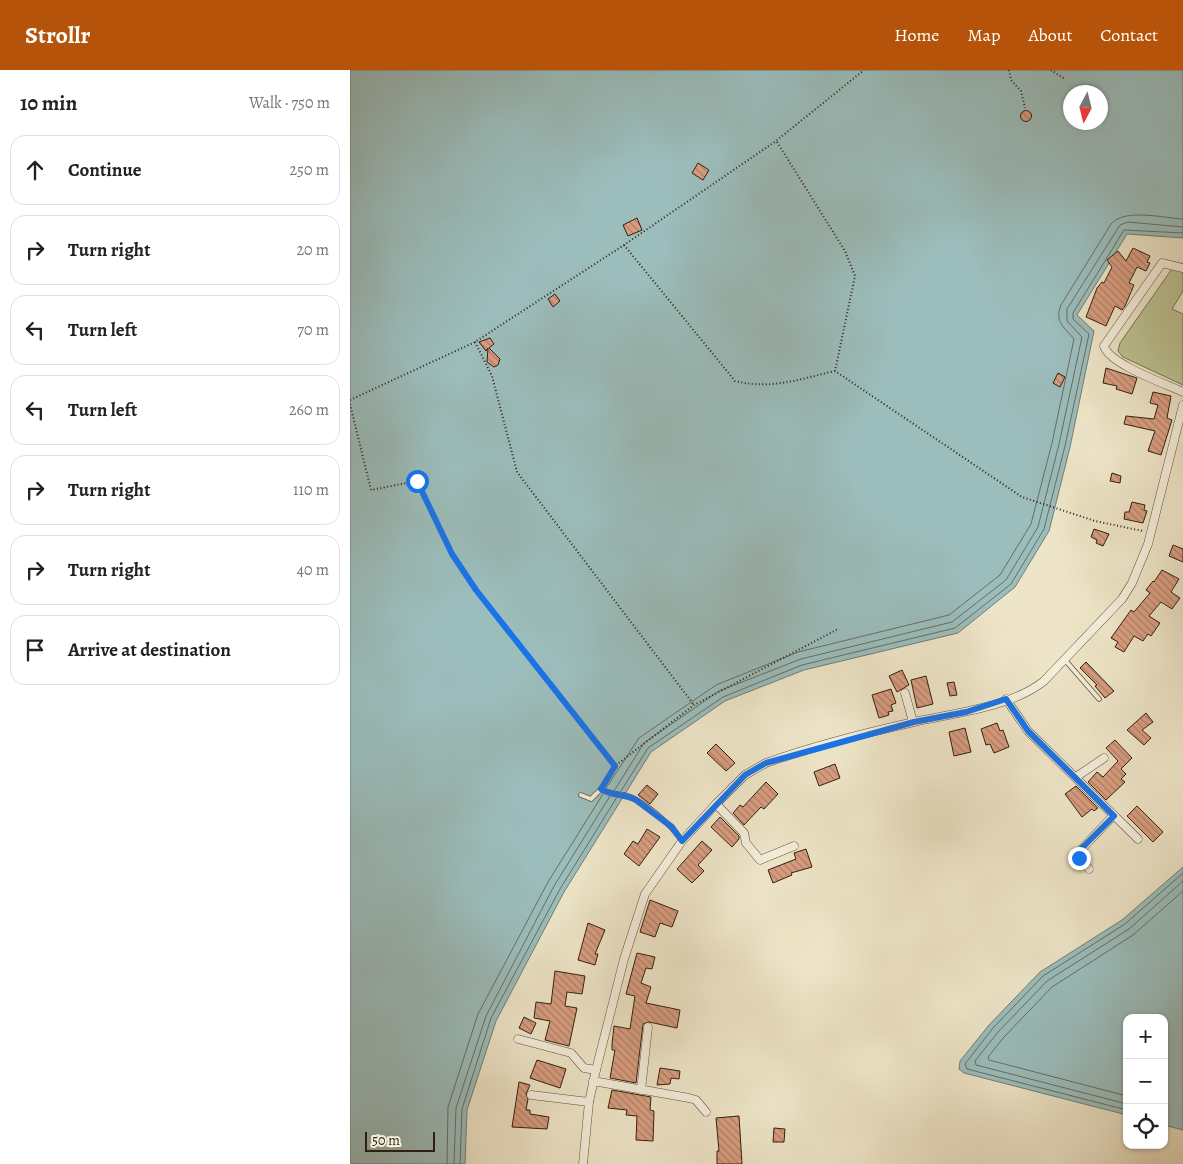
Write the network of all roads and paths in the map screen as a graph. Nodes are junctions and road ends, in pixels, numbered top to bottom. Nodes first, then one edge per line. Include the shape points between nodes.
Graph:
1 (864, 70) edge
2 (1010, 70) edge
3 (1051, 70) edge
4 (1065, 79) dead end
5 (1025, 108) dead end
6 (776, 141) junction
7 (624, 245) junction
8 (1183, 268) edge
9 (475, 342) junction
10 (835, 371) junction
11 (1183, 392) edge
12 (350, 400) edge
13 (350, 404) edge
14 (1183, 405) edge
15 (1150, 533) junction
16 (838, 630) dead end
17 (1065, 660) junction
18 (905, 693) dead end
19 (1006, 699) junction
20 (1099, 699) dead end
21 (694, 705) junction
22 (914, 722) junction
23 (1104, 758) dead end
24 (615, 766) junction
25 (1076, 777) junction
26 (601, 789) junction
27 (581, 795) dead end
28 (716, 804) junction
29 (1114, 816) junction
30 (1138, 839) dead end
31 (682, 841) junction
32 (794, 846) dead end
33 (1089, 869) dead end
34 (648, 1027) dead end
35 (518, 1040) dead end
36 (596, 1070) junction
37 (593, 1081) junction
38 (641, 1090) junction
39 (532, 1095) dead end
40 (589, 1102) junction
41 (706, 1112) dead end
42 (583, 1164) edge

1 - 6 path
2 - 5 path via 1009,76 1021,91
3 - 4 path
6 - 7 path
6 - 10 path via 845,251 854,276
7 - 9 path
7 - 10 path via 735,381 756,386
8 - 11 street via 1162,263 1104,346 1106,352 1118,361
9 - 12 path
9 - 21 path via 492,376 517,472
10 - 15 path via 1022,497 1095,521
13 - 24 path via 372,490 417,481 452,554 476,590
14 - 15 street
15 - 17 street via 1141,564 1122,599
16 - 21 path
17 - 19 street via 1032,690
17 - 20 lane
18 - 22 street
19 - 22 street via 966,712
19 - 25 street via 1028,731
21 - 24 path
22 - 28 street via 766,763 745,775
23 - 25 street
24 - 26 path
25 - 29 street
26 - 27 lane via 591,799
26 - 31 lane via 612,796 629,796 636,800 672,827
28 - 31 street
28 - 32 street via 744,833 746,843 760,860
29 - 30 street
29 - 33 street via 1078,854
31 - 36 street via 645,894 624,959
34 - 38 street
35 - 36 street via 567,1052 574,1055 584,1068
36 - 37 street
37 - 38 street
37 - 40 street
38 - 41 street via 696,1100
39 - 40 street
40 - 42 street

